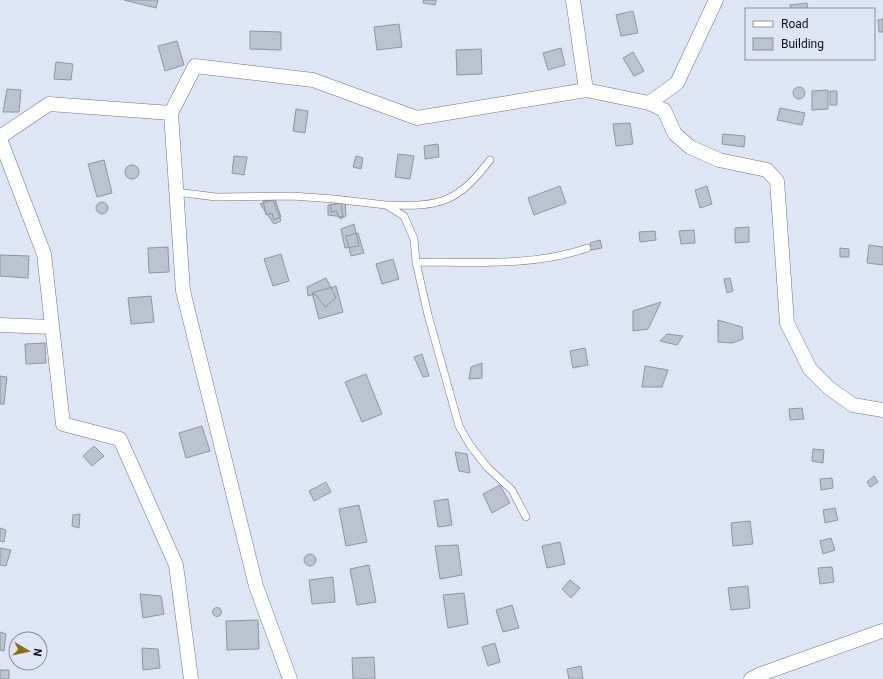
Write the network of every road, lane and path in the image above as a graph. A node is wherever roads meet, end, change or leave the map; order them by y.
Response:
1 (573, 0) edge
2 (716, 0) edge
3 (586, 90) junction
4 (649, 103) junction
5 (171, 112) junction
6 (0, 138) edge
7 (490, 160) dead end
8 (176, 192) junction
9 (386, 205) junction
10 (587, 248) dead end
11 (416, 262) junction
12 (0, 325) edge
13 (52, 327) junction
14 (883, 410) edge
15 (526, 517) dead end
16 (883, 631) edge
17 (191, 679) edge
18 (290, 679) edge
19 (751, 679) edge

1 - 3 street
2 - 4 street
3 - 4 street
3 - 5 street
4 - 14 street
5 - 6 street
5 - 8 street
6 - 13 street
7 - 9 lane
8 - 9 lane
8 - 18 street
9 - 11 lane
10 - 11 lane
11 - 15 lane
12 - 13 street
13 - 17 street
16 - 19 street

